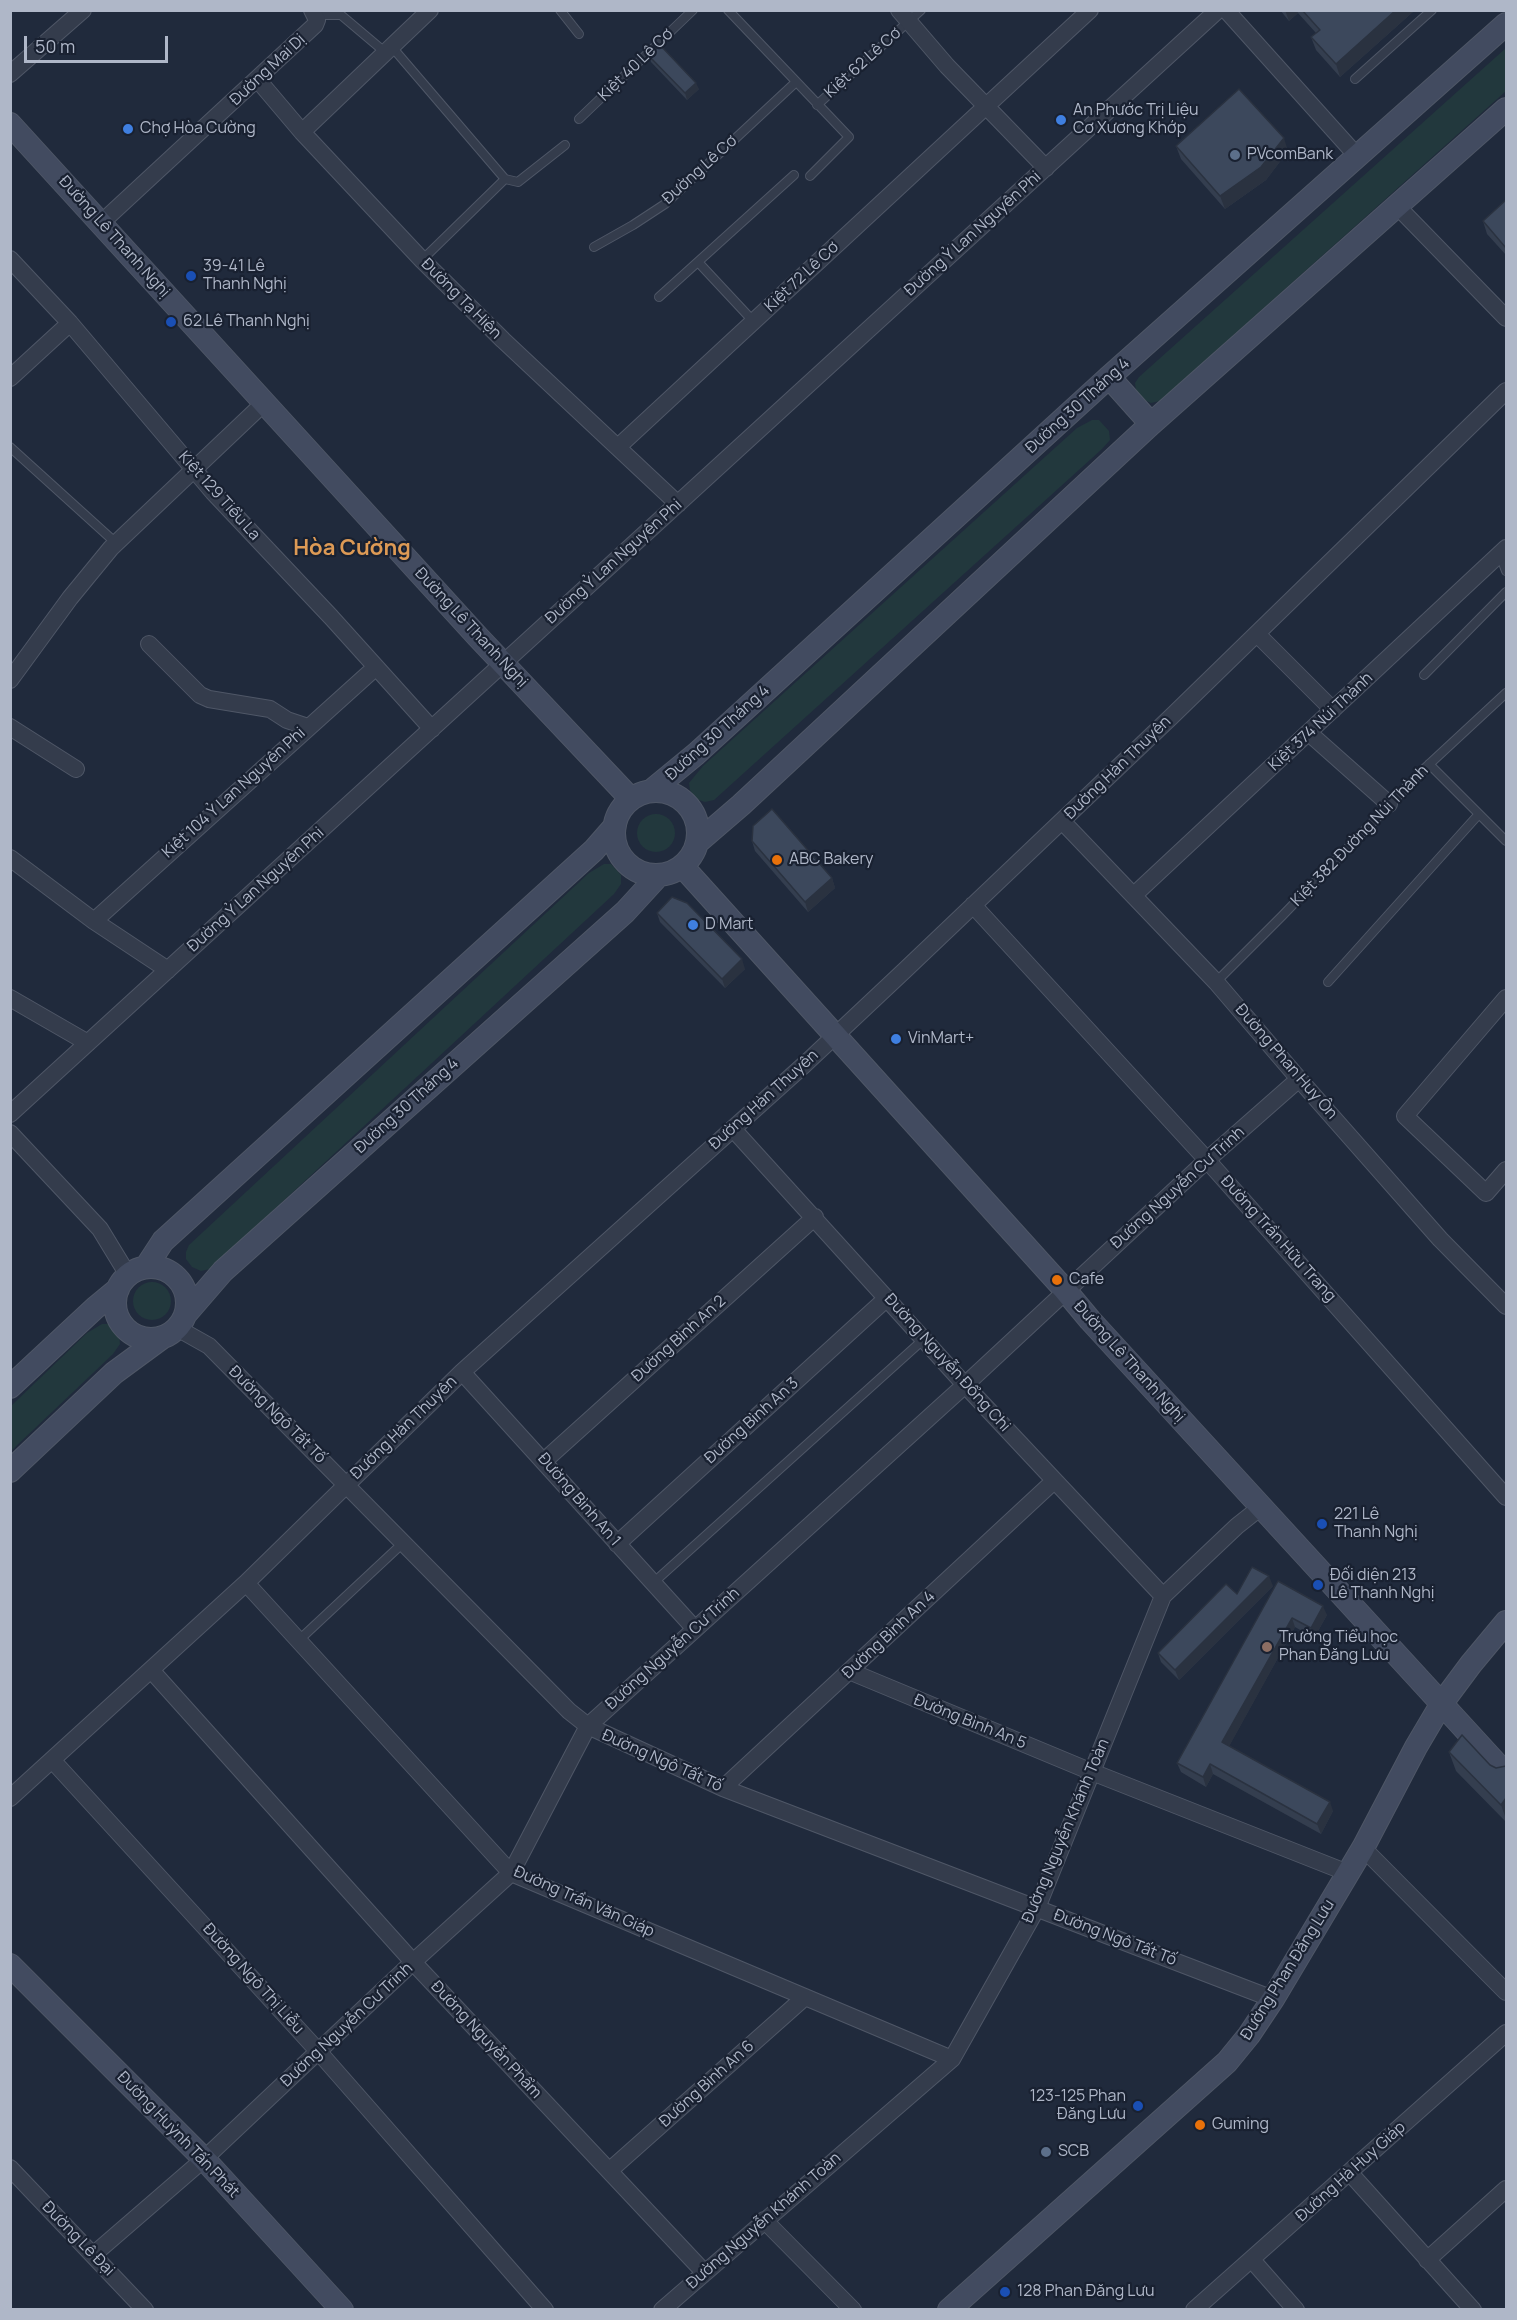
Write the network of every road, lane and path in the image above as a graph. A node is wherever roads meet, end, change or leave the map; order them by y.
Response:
1 (83, 10) edge
2 (430, 10) edge
3 (560, 10) edge
4 (693, 10) edge
5 (728, 10) edge
6 (1218, 10) edge
7 (1226, 10) edge
8 (1432, 10) edge
9 (1089, 11) edge
10 (314, 13) edge
11 (910, 14) edge
12 (1506, 24) edge
13 (579, 34) dead end
14 (389, 50) junction
15 (10, 74) edge
16 (1355, 79) dead end
17 (258, 80) junction
18 (796, 82) junction
19 (817, 105) junction
20 (986, 107) junction
21 (1506, 109) edge
22 (579, 119) dead end
23 (10, 124) edge
24 (303, 132) junction
25 (565, 145) dead end
26 (1357, 156) junction
27 (1046, 168) junction
28 (794, 175) dead end
29 (810, 176) dead end
30 (505, 179) junction
31 (1397, 206) junction
32 (101, 223) junction
33 (594, 247) dead end
34 (10, 260) edge
35 (422, 260) junction
36 (698, 262) junction
37 (659, 297) dead end
38 (1506, 318) edge
39 (754, 322) junction
40 (70, 323) junction
41 (1109, 377) junction
42 (10, 378) edge
43 (1506, 392) edge
44 (264, 403) junction
45 (1151, 423) junction
46 (619, 446) junction
47 (10, 447) edge
48 (194, 469) junction
49 (678, 504) junction
50 (116, 543) junction
51 (1503, 552) edge
52 (1506, 571) edge
53 (1506, 592) edge
54 (1257, 634) junction
55 (149, 644) dead end
56 (504, 663) junction
57 (376, 667) junction
58 (1424, 675) dead end
59 (10, 680) edge
60 (1506, 693) edge
61 (1333, 710) junction
62 (10, 726) edge
63 (308, 727) junction
64 (432, 729) junction
65 (1309, 733) junction
66 (1429, 764) junction
67 (76, 769) dead end
68 (641, 795) junction
69 (1389, 804) junction
70 (1479, 814) junction
71 (1062, 821) junction
72 (615, 826) junction
73 (1506, 841) edge
74 (698, 842) junction
75 (10, 858) edge
76 (683, 867) junction
77 (658, 876) junction
78 (1134, 895) junction
79 (974, 905) junction
80 (94, 921) junction
81 (168, 970) junction
82 (1216, 982) junction
83 (1328, 982) dead end
84 (10, 998) edge
85 (1506, 998) edge
86 (835, 1035) junction
87 (88, 1043) junction
88 (1299, 1079) junction
89 (10, 1114) edge
90 (733, 1129) junction
91 (10, 1133) edge
92 (1208, 1160) junction
93 (1506, 1170) edge
94 (814, 1217) junction
95 (131, 1277) junction
96 (1065, 1290) junction
97 (887, 1298) junction
98 (1506, 1306) edge
99 (175, 1327) junction
100 (924, 1339) junction
101 (462, 1372) junction
102 (965, 1385) junction
103 (10, 1387) edge
104 (544, 1461) junction
105 (10, 1471) edge
106 (1054, 1481) junction
107 (346, 1485) junction
108 (1506, 1497) edge
109 (1261, 1507) junction
110 (403, 1543) junction
111 (617, 1544) junction
112 (652, 1582) junction
113 (246, 1583) junction
114 (1164, 1596) junction
115 (1506, 1622) edge
116 (695, 1629) junction
117 (298, 1641) junction
118 (151, 1670) junction
119 (849, 1671) junction
120 (1442, 1703) junction
121 (588, 1726) junction
122 (53, 1761) junction
123 (1092, 1772) junction
124 (1506, 1774) edge
125 (723, 1788) junction
126 (10, 1798) edge
127 (1363, 1848) junction
128 (511, 1873) junction
129 (1348, 1873) junction
130 (1037, 1908) junction
131 (413, 1962) junction
132 (10, 1965) edge
133 (1506, 1992) edge
134 (805, 1997) junction
135 (1273, 1999) junction
136 (1506, 2033) edge
137 (318, 2051) junction
138 (952, 2059) junction
139 (204, 2160) junction
140 (11, 2168) edge
141 (609, 2171) junction
142 (1350, 2173) junction
143 (1506, 2189) edge
144 (764, 2220) junction
145 (93, 2255) junction
146 (1252, 2260) junction
147 (1427, 2260) junction
148 (704, 2272) junction
149 (145, 2310) edge
150 (342, 2310) edge
151 (545, 2310) edge
152 (662, 2310) edge
153 (853, 2310) edge
154 (949, 2310) edge
155 (1194, 2310) edge
156 (1296, 2310) edge
157 (1473, 2310) edge

1 - 15 street
2 - 14 street
3 - 13 lane
4 - 22 lane, Kiệt 40 Lê Cơ
5 - 18 lane
6 - 27 street, Đường Ỷ Lan Nguyên Phi
7 - 26 street
8 - 16 lane
9 - 20 street, Kiệt 72 Lê Cơ
10 - 14 lane
10 - 17 street, Đường Mai Dị
11 - 19 lane, Kiệt 62 Lê Cơ
11 - 20 street
12 - 26 street, Đường 30 Tháng 4
14 - 24 street
14 - 30 lane
17 - 24 street, Đường Tạ Hiện
17 - 32 street, Đường Mai Dị
18 - 19 lane
18 - 33 lane, Đường Lê Cơ
19 - 29 lane
20 - 27 street
20 - 39 street, Kiệt 72 Lê Cơ
21 - 31 street
23 - 32 street, Đường Lê Thanh Nghị
24 - 35 street, Đường Tạ Hiện
25 - 30 lane
26 - 41 street, Đường 30 Tháng 4
27 - 49 street, Đường Ỷ Lan Nguyên Phi
28 - 36 lane
30 - 35 lane
31 - 38 street
31 - 45 street
32 - 44 street, Đường Lê Thanh Nghị
34 - 40 street, Kiệt 129 Tiểu La
35 - 46 street, Đường Tạ Hiện
36 - 37 lane
36 - 39 lane
39 - 46 street, Kiệt 72 Lê Cơ
40 - 42 street
40 - 48 street, Kiệt 129 Tiểu La
41 - 45 street
41 - 68 street, Đường 30 Tháng 4
43 - 54 street, Đường Hàn Thuyên
44 - 48 street
44 - 56 street, Đường Lê Thanh Nghị
45 - 74 street
46 - 49 street, Đường Tạ Hiện
47 - 50 lane
48 - 50 street
48 - 57 street, Kiệt 129 Tiểu La
49 - 56 street, Đường Ỷ Lan Nguyên Phi
50 - 59 street
51 - 52 lane
51 - 61 street, Kiệt 374 Núi Thành
53 - 58 lane
54 - 61 street
54 - 71 street, Đường Hàn Thuyên
55 - 63 street
56 - 64 street, Đường Ỷ Lan Nguyên Phi
56 - 68 street, Đường Lê Thanh Nghị
57 - 63 street, Kiệt 104 Ỷ Lan Nguyên Phi
57 - 64 street, Kiệt 129 Tiểu La
60 - 66 lane, Kiệt 382 Đường Núi Thành
61 - 65 street, Kiệt 374 Núi Thành
62 - 67 street
63 - 80 street, Kiệt 104 Ỷ Lan Nguyên Phi
64 - 81 street, Đường Ỷ Lan Nguyên Phi
65 - 69 street
65 - 78 street, Kiệt 374 Núi Thành
66 - 69 lane, Kiệt 382 Đường Núi Thành
66 - 70 lane
68 - 72 street
68 - 74 street
69 - 82 lane, Kiệt 382 Đường Núi Thành
70 - 73 lane
70 - 83 lane
71 - 78 street, Đường Phan Huy Ôn
71 - 79 street, Đường Hàn Thuyên
72 - 77 street
72 - 95 street
74 - 76 street
75 - 80 street
76 - 77 street
76 - 86 street, Đường Lê Thanh Nghị
77 - 99 street, Đường 30 Tháng 4
78 - 82 street, Đường Phan Huy Ôn
79 - 86 street, Đường Hàn Thuyên
79 - 92 street, Đường Trần Hữu Trang
80 - 81 street
81 - 87 street, Đường Ỷ Lan Nguyên Phi
82 - 88 street, Đường Phan Huy Ôn
84 - 87 street
85 - 93 street
86 - 90 street, Đường Hàn Thuyên
86 - 96 street, Đường Lê Thanh Nghị
87 - 89 street, Đường Ỷ Lan Nguyên Phi
88 - 92 street, Đường Nguyễn Cư Trinh
88 - 98 street, Đường Phan Huy Ôn
90 - 94 street, Đường Nguyễn Đổng Chi
90 - 101 street, Đường Hàn Thuyên
91 - 95 street
92 - 96 street, Đường Nguyễn Cư Trinh
92 - 108 street, Đường Trần Hữu Trang
94 - 97 street, Đường Nguyễn Đổng Chi
94 - 104 street, Đường Bình An 2
95 - 99 street
95 - 99 street
95 - 103 street
96 - 102 street, Đường Nguyễn Cư Trinh
96 - 109 street, Đường Lê Thanh Nghị
97 - 100 street, Đường Nguyễn Đổng Chi
97 - 111 street, Đường Bình An 3
99 - 105 street, Đường 30 Tháng 4
99 - 107 street, Đường Ngô Tất Tố
100 - 102 street, Đường Nguyễn Đổng Chi
100 - 112 lane
101 - 104 street, Đường Bình An 1
101 - 107 street, Đường Hàn Thuyên
102 - 106 street, Đường Nguyễn Đổng Chi
102 - 116 street, Đường Nguyễn Cư Trinh
104 - 111 street, Đường Bình An 1
106 - 114 street, Đường Nguyễn Đổng Chi
106 - 119 street, Đường Bình An 4
107 - 110 street, Đường Ngô Tất Tố
107 - 113 street, Đường Hàn Thuyên
109 - 114 street, Đường Nguyễn Khánh Toàn
109 - 120 street, Đường Lê Thanh Nghị
110 - 117 lane
110 - 121 street, Đường Ngô Tất Tố
111 - 112 street, Đường Bình An 1
112 - 116 street, Đường Bình An 1
113 - 117 street, Đường Trần Văn Giáp
113 - 118 street, Đường Hàn Thuyên
114 - 123 street, Đường Nguyễn Khánh Toàn
115 - 120 street, Đường Phan Đăng Lưu
116 - 121 street, Đường Nguyễn Cư Trinh
117 - 128 street, Đường Trần Văn Giáp
118 - 122 street, Đường Hàn Thuyên
118 - 131 street, Đường Nguyễn Phẩm
119 - 123 street, Đường Bình An 5
119 - 125 street, Đường Bình An 4
120 - 124 street, Đường Lê Thanh Nghị
120 - 127 street, Đường Phan Đăng Lưu
121 - 125 street, Đường Ngô Tất Tố
121 - 128 street, Đường Nguyễn Cư Trinh
122 - 126 street, Đường Hàn Thuyên
122 - 137 street, Đường Ngô Thị Liễu
123 - 129 street, Đường Bình An 5
123 - 130 street, Đường Nguyễn Khánh Toàn
125 - 130 street, Đường Ngô Tất Tố
127 - 129 street, Đường Phan Đăng Lưu
127 - 133 street
128 - 131 street, Đường Nguyễn Cư Trinh
128 - 134 street, Đường Trần Văn Giáp
129 - 135 street, Đường Phan Đăng Lưu
130 - 135 street, Đường Ngô Tất Tố
130 - 138 street, Đường Nguyễn Khánh Toàn
131 - 137 street, Đường Nguyễn Cư Trinh
131 - 141 street, Đường Nguyễn Phẩm
132 - 139 street, Đường Huỳnh Tấn Phát
134 - 138 street, Đường Trần Văn Giáp
134 - 141 street, Đường Bình An 6
135 - 154 street, Đường Phan Đăng Lưu
136 - 142 street, Đường Hà Huy Giáp
137 - 139 street, Đường Nguyễn Cư Trinh
137 - 151 street, Đường Ngô Thị Liễu
138 - 144 street, Đường Nguyễn Khánh Toàn
139 - 145 street, Đường Nguyễn Cư Trinh
139 - 150 street, Đường Huỳnh Tấn Phát
140 - 145 street, Đường Lê Đại
141 - 148 street, Đường Nguyễn Phẩm
142 - 146 street, Đường Hà Huy Giáp
142 - 147 street
143 - 147 street
144 - 148 street, Đường Nguyễn Khánh Toàn
144 - 153 street
145 - 149 street, Đường Lê Đại
146 - 155 street, Đường Hà Huy Giáp
146 - 156 street
147 - 157 street
148 - 152 street, Đường Nguyễn Khánh Toàn

